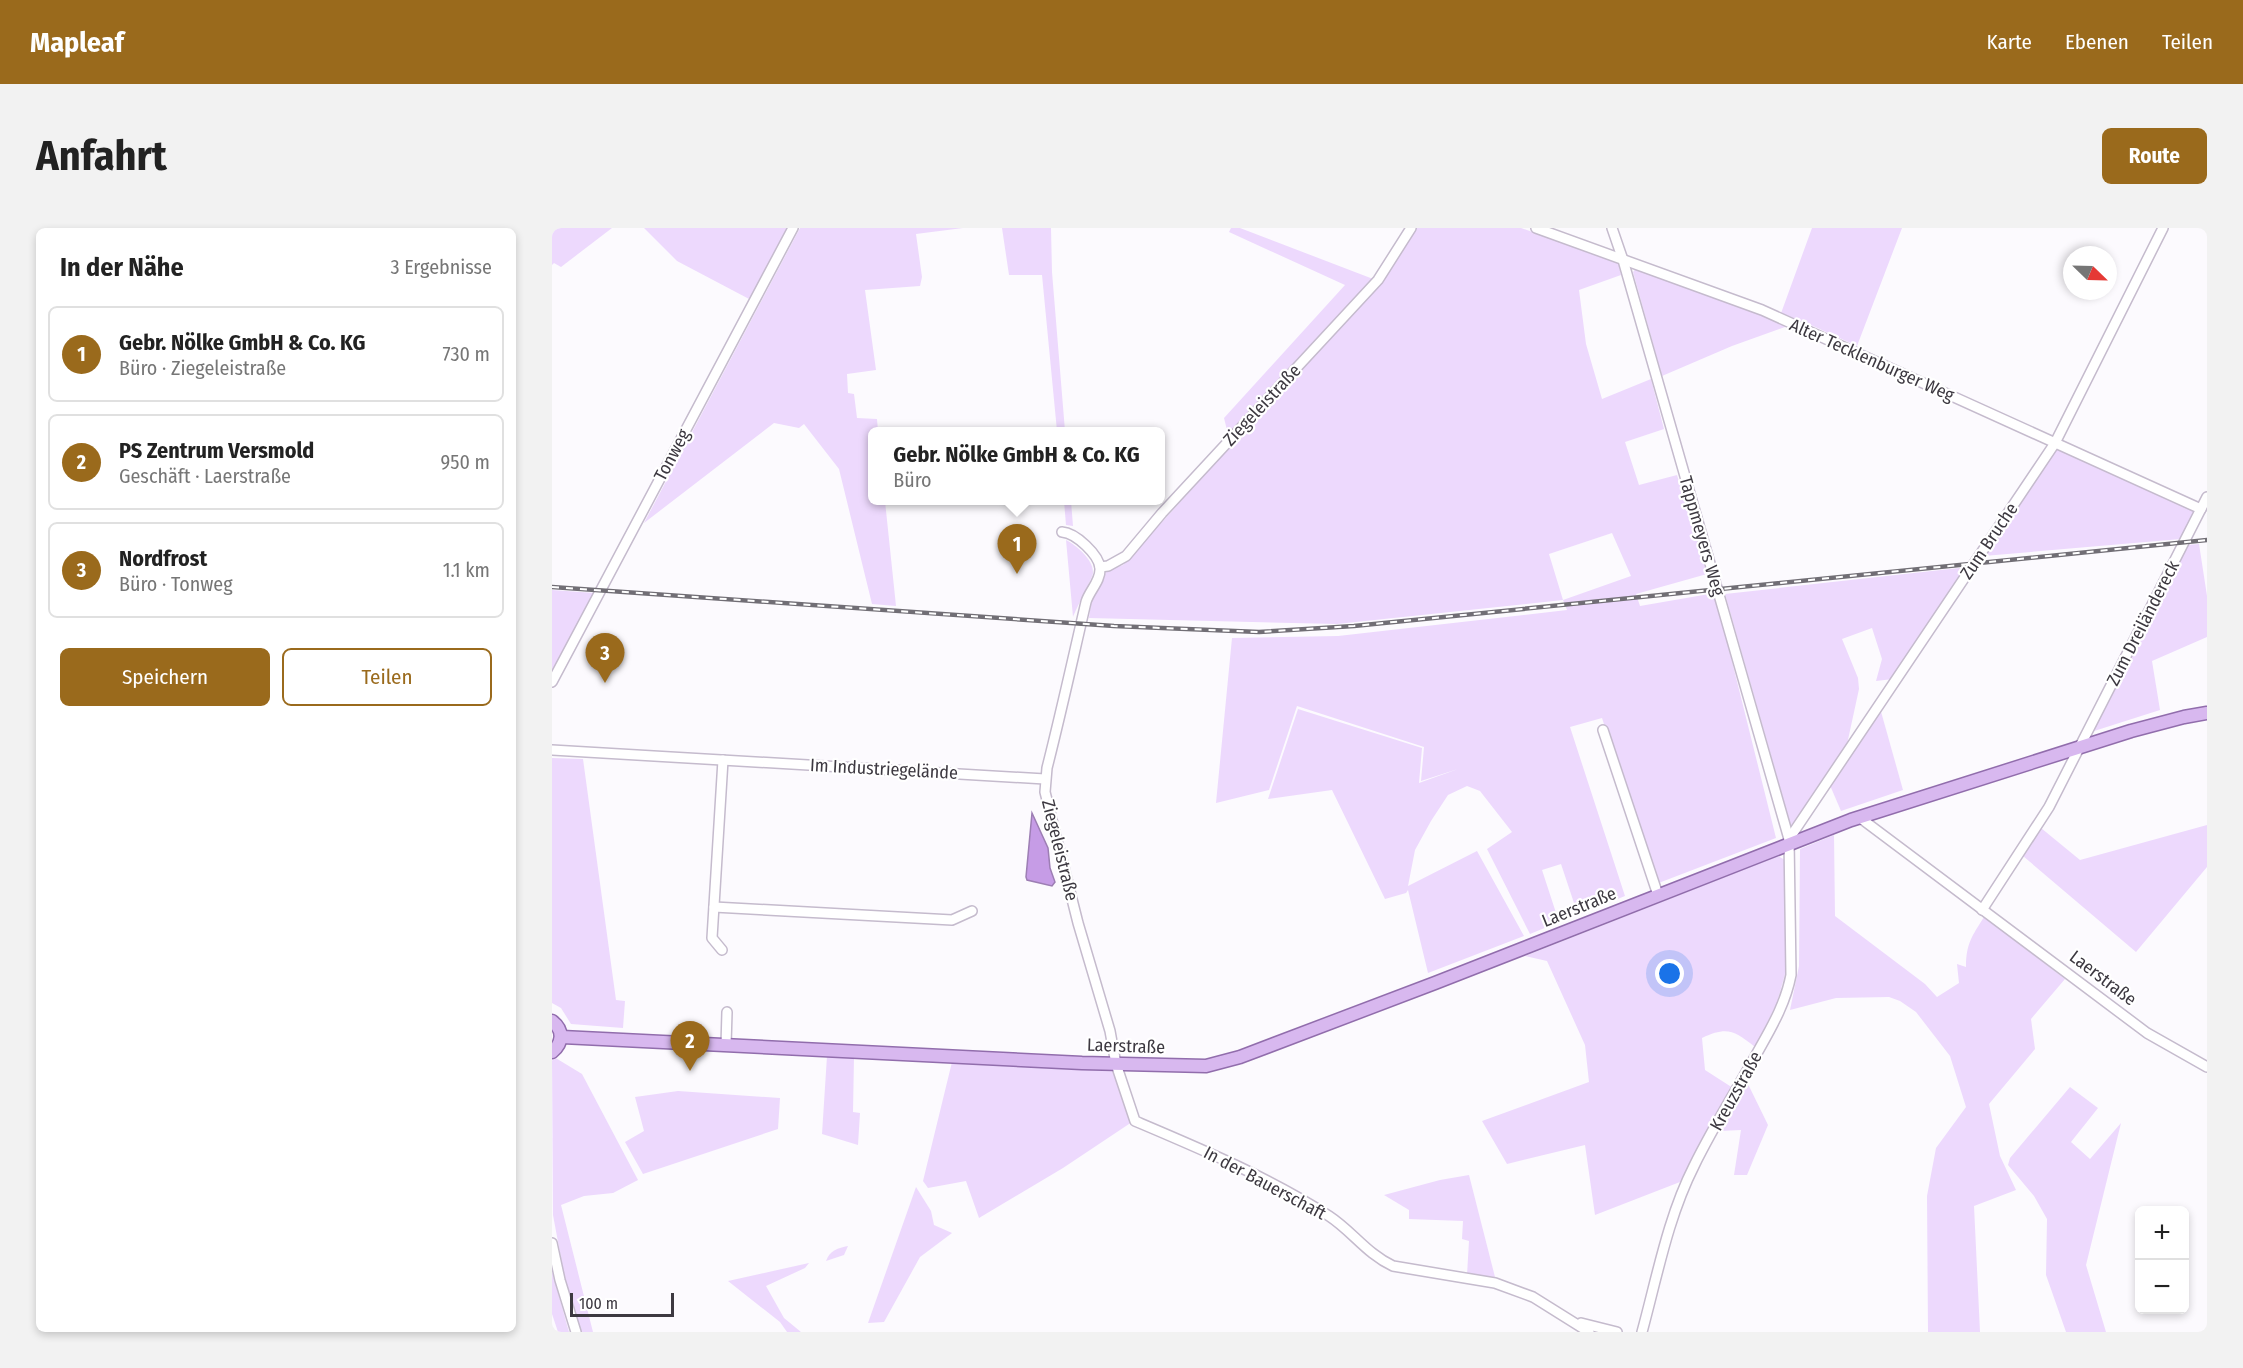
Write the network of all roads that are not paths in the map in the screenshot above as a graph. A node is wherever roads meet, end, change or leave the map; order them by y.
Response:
1 (793, 228) edge
2 (1411, 228) edge
3 (1536, 228) edge
4 (1612, 228) edge
5 (2163, 228) edge
6 (1623, 260) junction
7 (2055, 442) junction
8 (2207, 497) edge
9 (2201, 509) junction
10 (1062, 532) dead end
11 (1101, 567) junction
12 (552, 682) edge
13 (2207, 713) edge
14 (1603, 730) dead end
15 (2080, 749) junction
16 (552, 750) edge
17 (723, 760) junction
18 (1044, 779) junction
19 (1859, 817) junction
20 (1789, 841) junction
21 (1658, 895) junction
22 (714, 908) junction
23 (1982, 910) junction
24 (972, 911) dead end
25 (722, 950) dead end
26 (727, 1012) dead end
27 (552, 1021) edge
28 (562, 1037) junction
29 (726, 1045) junction
30 (552, 1052) edge
31 (1116, 1064) junction
32 (2207, 1067) edge
33 (552, 1243) edge
34 (1575, 1322) junction
35 (576, 1332) edge
36 (1589, 1332) edge
37 (1617, 1332) edge
38 (1642, 1332) edge

1 - 12 street, Tonweg
2 - 11 street, Ziegeleistraße
3 - 6 street, Alter Tecklenburger Weg
4 - 6 street, Tappmeyers Weg
5 - 7 street, Zum Bruche
6 - 7 street, Alter Tecklenburger Weg
6 - 20 street, Tappmeyers Weg
7 - 9 street, Alter Tecklenburger Weg
7 - 20 street, Zum Bruche
8 - 9 street, Zum Dreiländereck
9 - 15 street, Zum Dreiländereck
10 - 11 street
11 - 18 street, Ziegeleistraße
13 - 15 main road, Laerstraße
14 - 21 street
15 - 19 main road, Laerstraße
15 - 23 street
16 - 17 street, Im Industriegelände
17 - 18 street, Im Industriegelände
17 - 22 street
18 - 31 street, Ziegeleistraße
19 - 20 main road, Laerstraße
19 - 23 street, Laerstraße
20 - 21 main road, Laerstraße
20 - 38 street, Kreuzstraße
21 - 31 main road, Laerstraße
22 - 24 street
22 - 25 street
23 - 32 street, Laerstraße
26 - 29 street
27 - 28 main road
28 - 29 main road, Laerstraße
28 - 30 main road
29 - 31 main road, Laerstraße
31 - 34 street, In der Bauerschaft
33 - 35 street
34 - 36 street, In der Bauerschaft
34 - 37 street, In der Bauerschaft

